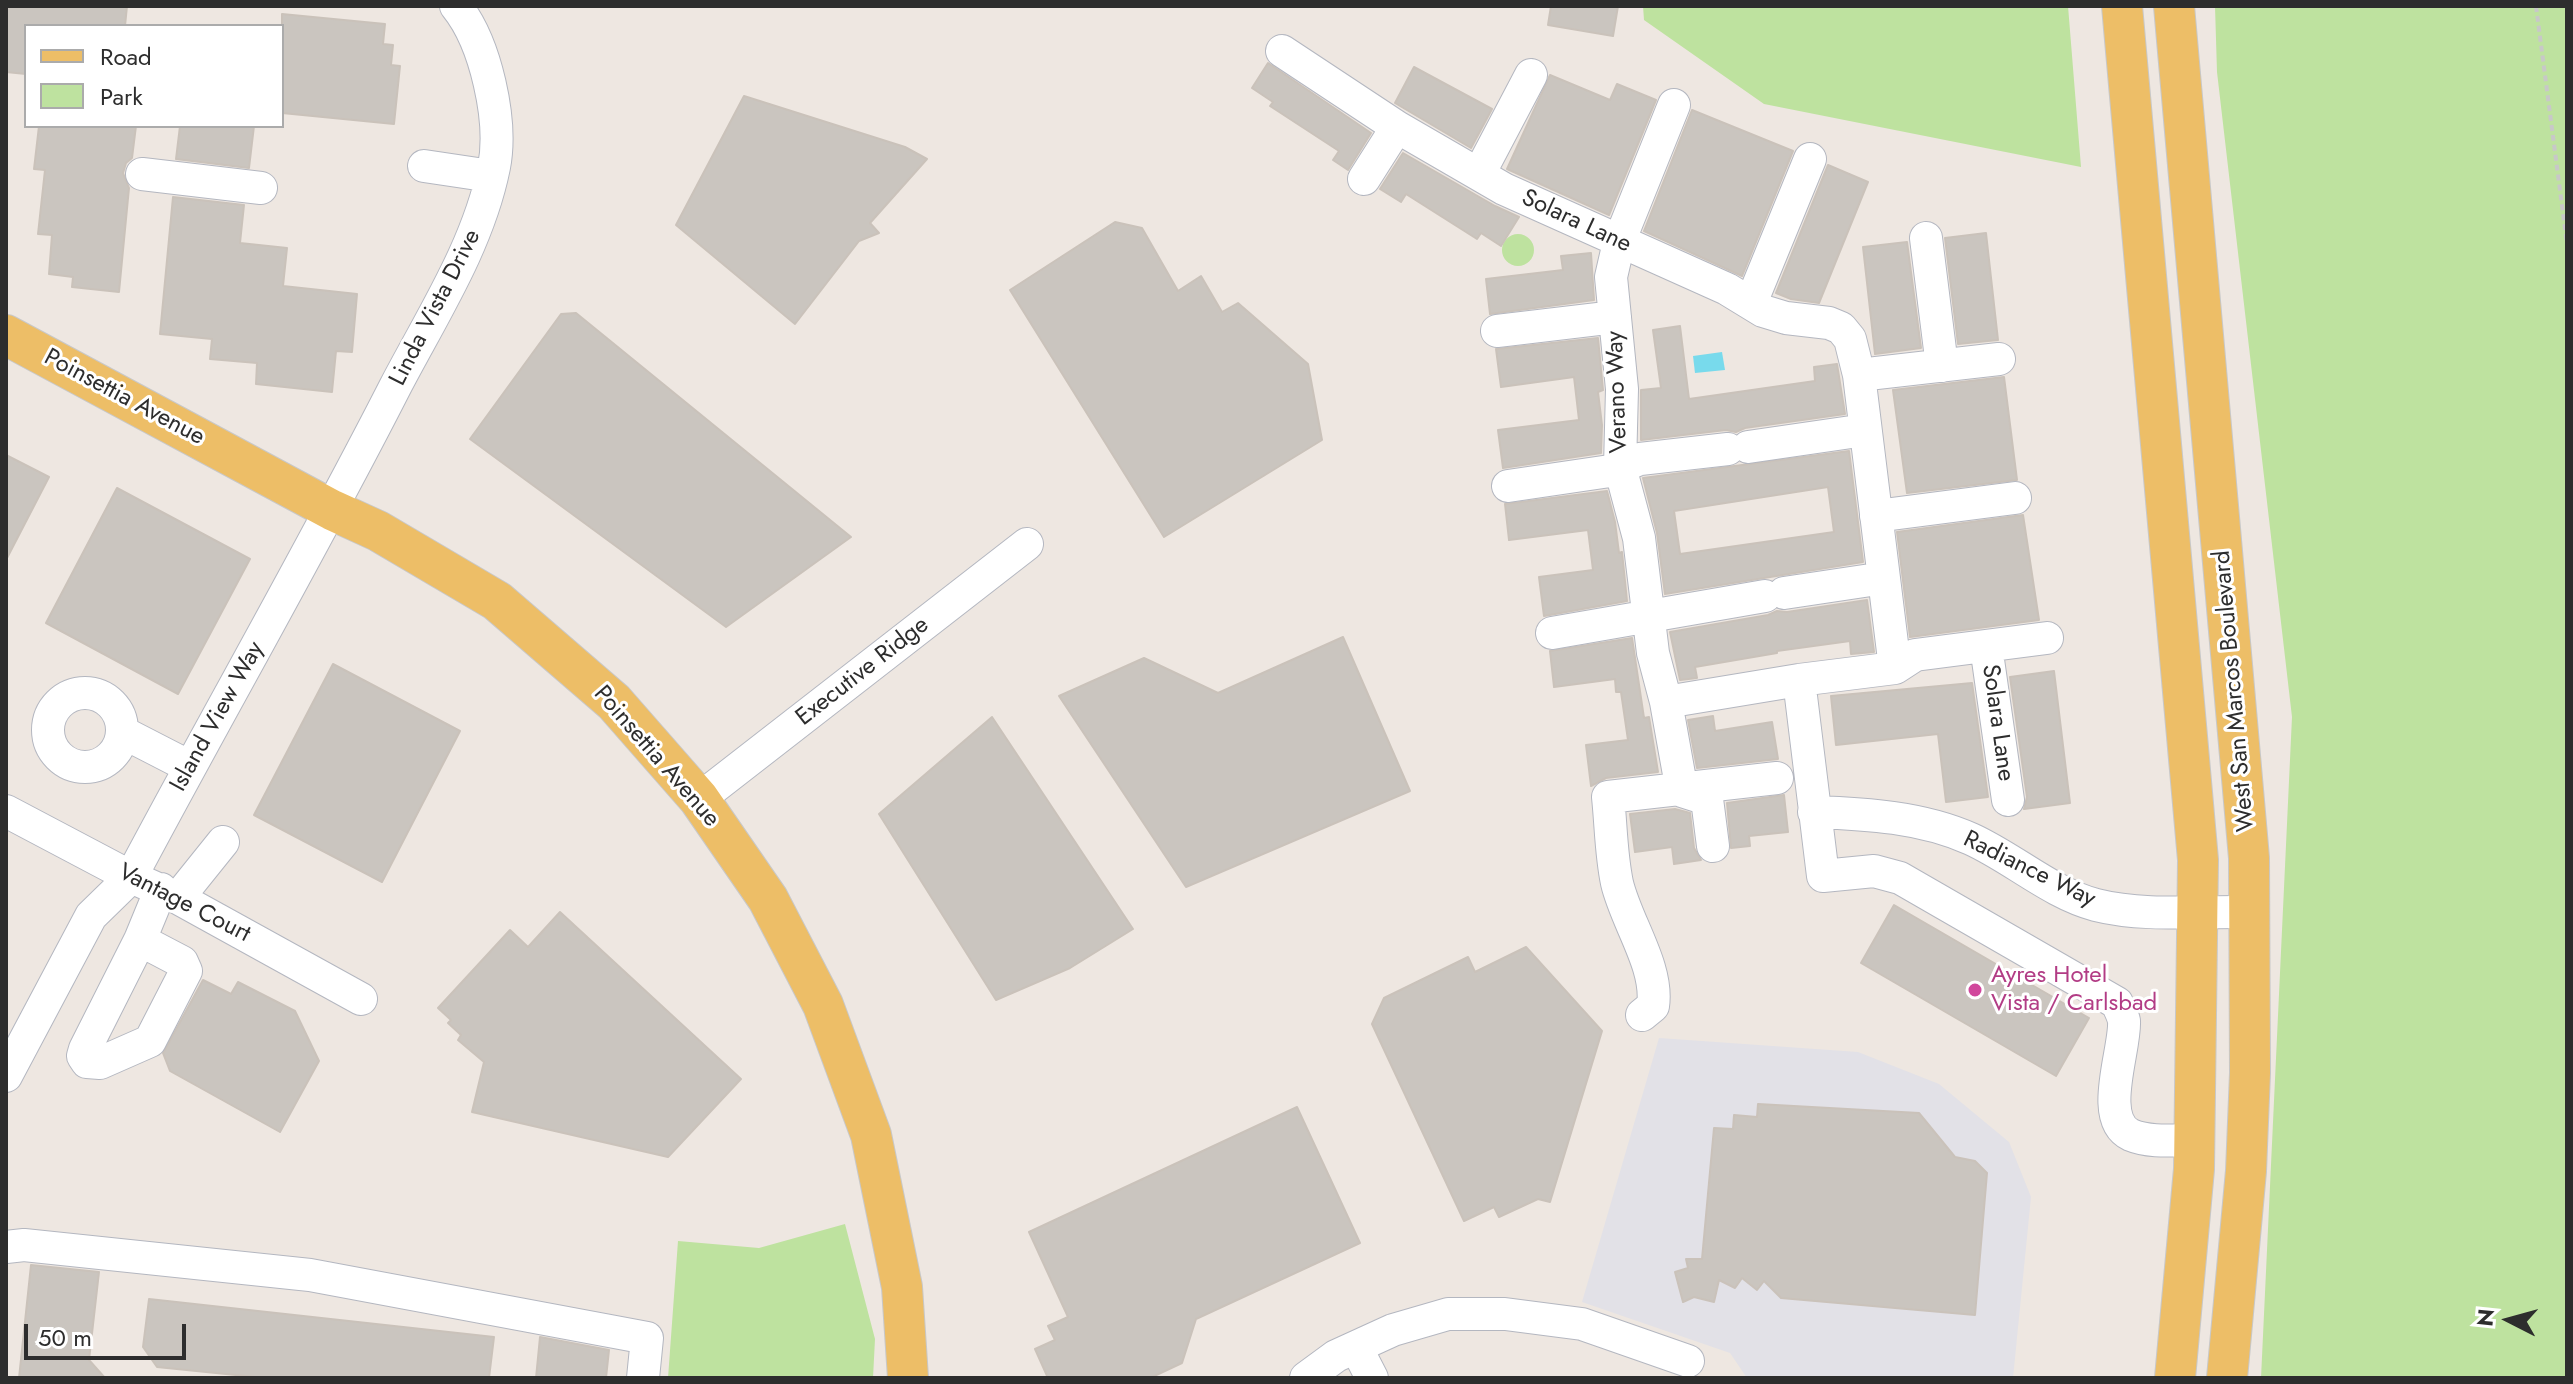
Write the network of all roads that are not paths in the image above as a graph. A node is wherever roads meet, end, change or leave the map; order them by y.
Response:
1 (456, 6) edge
2 (2122, 6) edge
3 (2174, 6) edge
4 (1282, 51) dead end
5 (1531, 75) dead end
6 (1674, 105) dead end
7 (1397, 127) junction
8 (1810, 159) dead end
9 (424, 166) dead end
10 (142, 174) dead end
11 (1479, 174) junction
12 (491, 176) junction
13 (1364, 179) dead end
14 (261, 188) dead end
15 (1926, 238) dead end
16 (1619, 242) junction
17 (1751, 303) junction
18 (1615, 317) junction
19 (1497, 331) dead end
20 (6, 335) edge
21 (1999, 359) dead end
22 (1942, 366) junction
23 (1859, 375) junction
24 (1865, 430) junction
25 (1620, 467) junction
26 (1508, 486) dead end
27 (2015, 498) dead end
28 (332, 510) junction
29 (1876, 516) junction
30 (1027, 544) dead end
31 (1884, 578) junction
32 (1647, 615) junction
33 (1552, 633) dead end
34 (2047, 638) dead end
35 (1986, 646) junction
36 (1895, 668) junction
37 (1799, 680) junction
38 (1666, 702) junction
39 (122, 732) dead end
40 (190, 767) junction
41 (1777, 778) dead end
42 (1682, 791) junction
43 (699, 799) junction
44 (2008, 800) dead end
45 (6, 811) edge
46 (1814, 812) junction
47 (223, 842) dead end
48 (1713, 846) dead end
49 (131, 877) junction
50 (169, 894) junction
51 (2197, 911) junction
52 (2250, 912) junction
53 (140, 940) dead end
54 (361, 999) dead end
55 (1642, 1015) dead end
56 (6, 1076) edge
57 (2195, 1140) junction
58 (6, 1247) edge
59 (1356, 1347) junction
60 (1688, 1361) dead end
61 (643, 1378) edge
62 (908, 1378) edge
63 (1306, 1378) edge
64 (1372, 1378) edge
65 (2175, 1378) edge
66 (2227, 1378) edge

1 - 12 street, Linda Vista Drive
2 - 51 main road
3 - 52 main road, West San Marcos Boulevard
4 - 7 street, Solara Lane
5 - 11 street
6 - 16 street, Verano Way
7 - 11 street, Solara Lane
7 - 13 street
8 - 17 street
9 - 12 street
10 - 14 street
11 - 16 street, Solara Lane
12 - 28 street, Linda Vista Drive
15 - 22 street
16 - 17 street, Solara Lane
16 - 18 street, Verano Way
17 - 23 street, Solara Lane
18 - 19 street, Verano Way
18 - 25 street, Verano Way
20 - 28 main road, Poinsettia Avenue
21 - 22 street
22 - 23 street
23 - 24 street, Solara Lane
24 - 25 street, Verano Way
24 - 29 street, Solara Lane
25 - 26 street, Verano Way
25 - 32 street, Verano Way
27 - 29 street
28 - 40 street, Island View Way
28 - 43 main road, Poinsettia Avenue
29 - 31 street, Solara Lane
30 - 43 street, Executive Ridge
31 - 32 street
31 - 36 street, Solara Lane
32 - 33 street
32 - 38 street, Verano Way
34 - 35 street, Solara Lane
35 - 36 street, Solara Lane
35 - 44 street, Solara Lane
36 - 37 street, Solara Lane
37 - 38 street
37 - 46 street
38 - 42 street, Verano Way
39 - 40 street
40 - 49 street, Island View Way
41 - 42 street
42 - 48 street
42 - 55 street
43 - 62 main road, Poinsettia Avenue
45 - 49 street, Vantage Court
46 - 51 street, Radiance Way
46 - 57 street
47 - 50 street
49 - 50 street, Vantage Court
49 - 56 street, Island View Way
50 - 53 street
50 - 54 street, Vantage Court
51 - 52 street, Radiance Way
51 - 57 main road
52 - 66 main road, West San Marcos Boulevard
57 - 65 main road
58 - 61 street
59 - 60 street
59 - 63 street
59 - 64 street

